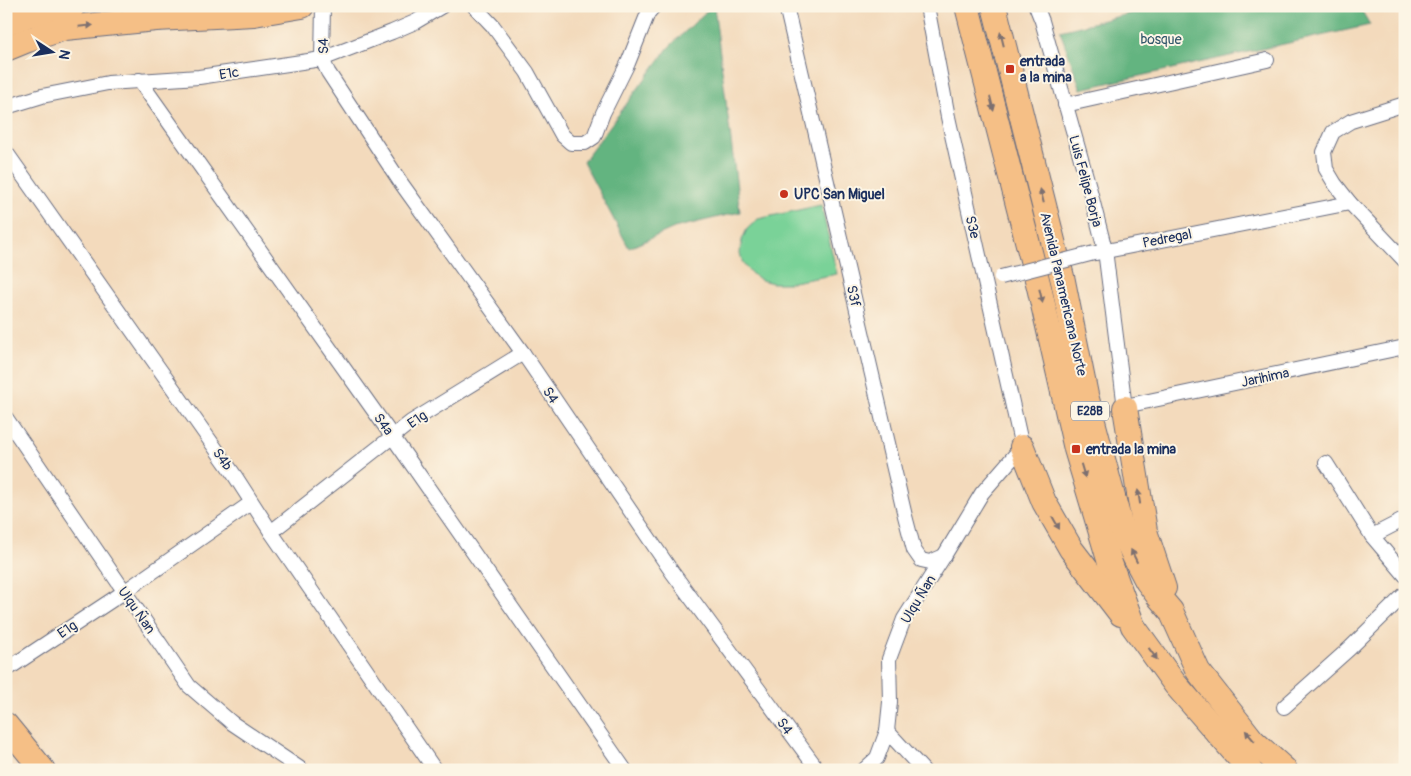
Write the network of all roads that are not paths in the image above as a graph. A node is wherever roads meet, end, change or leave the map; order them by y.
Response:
1 (73, 6) edge
2 (302, 6) edge
3 (323, 6) edge
4 (442, 6) edge
5 (474, 6) edge
6 (654, 6) edge
7 (786, 6) edge
8 (927, 6) edge
9 (967, 6) edge
10 (994, 6) edge
11 (1036, 6) edge
12 (6, 24) edge
13 (6, 49) edge
14 (322, 59) junction
15 (1267, 60) dead end
16 (139, 80) junction
17 (1405, 104) edge
18 (1065, 106) junction
19 (6, 107) edge
20 (6, 152) edge
21 (1350, 203) junction
22 (1099, 252) junction
23 (1405, 261) edge
24 (985, 281) junction
25 (1405, 347) edge
26 (523, 353) junction
27 (1125, 407) junction
28 (6, 418) edge
29 (392, 436) junction
30 (1022, 447) junction
31 (1326, 463) dead end
32 (251, 503) junction
33 (1405, 519) edge
34 (271, 532) junction
35 (1372, 536) junction
36 (944, 556) junction
37 (1405, 575) edge
38 (124, 592) junction
39 (1405, 594) edge
40 (1171, 611) junction
41 (1133, 626) junction
42 (6, 670) edge
43 (1284, 707) dead end
44 (6, 725) edge
45 (887, 731) junction
46 (43, 770) edge
47 (302, 770) edge
48 (435, 770) edge
49 (625, 770) edge
50 (818, 770) edge
51 (864, 770) edge
52 (923, 770) edge
53 (1250, 770) edge
54 (1285, 770) edge

1 - 12 highway
13 -> 2 highway
3 - 14 street, S4
4 - 14 street, E1c
5 - 6 street
7 - 36 street, S3f
8 - 24 street, S3e
9 -> 41 highway, Avenida Panamericana Norte / E28B
40 -> 10 highway, Avenida Panamericana Norte / E28B
11 - 18 street, Luis Felipe Borja
14 - 16 street, E1c
14 - 26 street, S4
15 - 18 street
16 - 19 street, E1c
16 - 29 street, S4a
17 - 21 street
18 - 22 street, Luis Felipe Borja
20 - 32 street, S4b
21 - 22 street, Pedregal
21 - 23 street
22 - 24 street, Pedregal, bridge
22 - 27 street, Luis Felipe Borja
24 - 30 street, S3e
25 - 27 street, Jarihima
26 - 29 street, E1g
26 - 50 street, S4
40 -> 27 highway
28 - 38 street, Ulqu Ñan
29 - 34 street, E1g
29 - 49 street, S4a
30 - 36 street, Ulqu Ñan
30 -> 41 highway
31 - 35 street
32 - 34 street, S4b
32 - 38 street, E1g
33 - 35 street
34 - 48 street, S4b
35 - 37 street
36 - 45 street, Ulqu Ñan
38 - 42 street, E1g
38 - 47 street, Ulqu Ñan
39 - 43 street
54 -> 40 highway, Avenida Panamericana Norte / E28B
41 -> 53 highway, Avenida Panamericana Norte / E28B
44 - 46 highway
45 - 51 street, Ulqu Ñan
45 - 52 street

